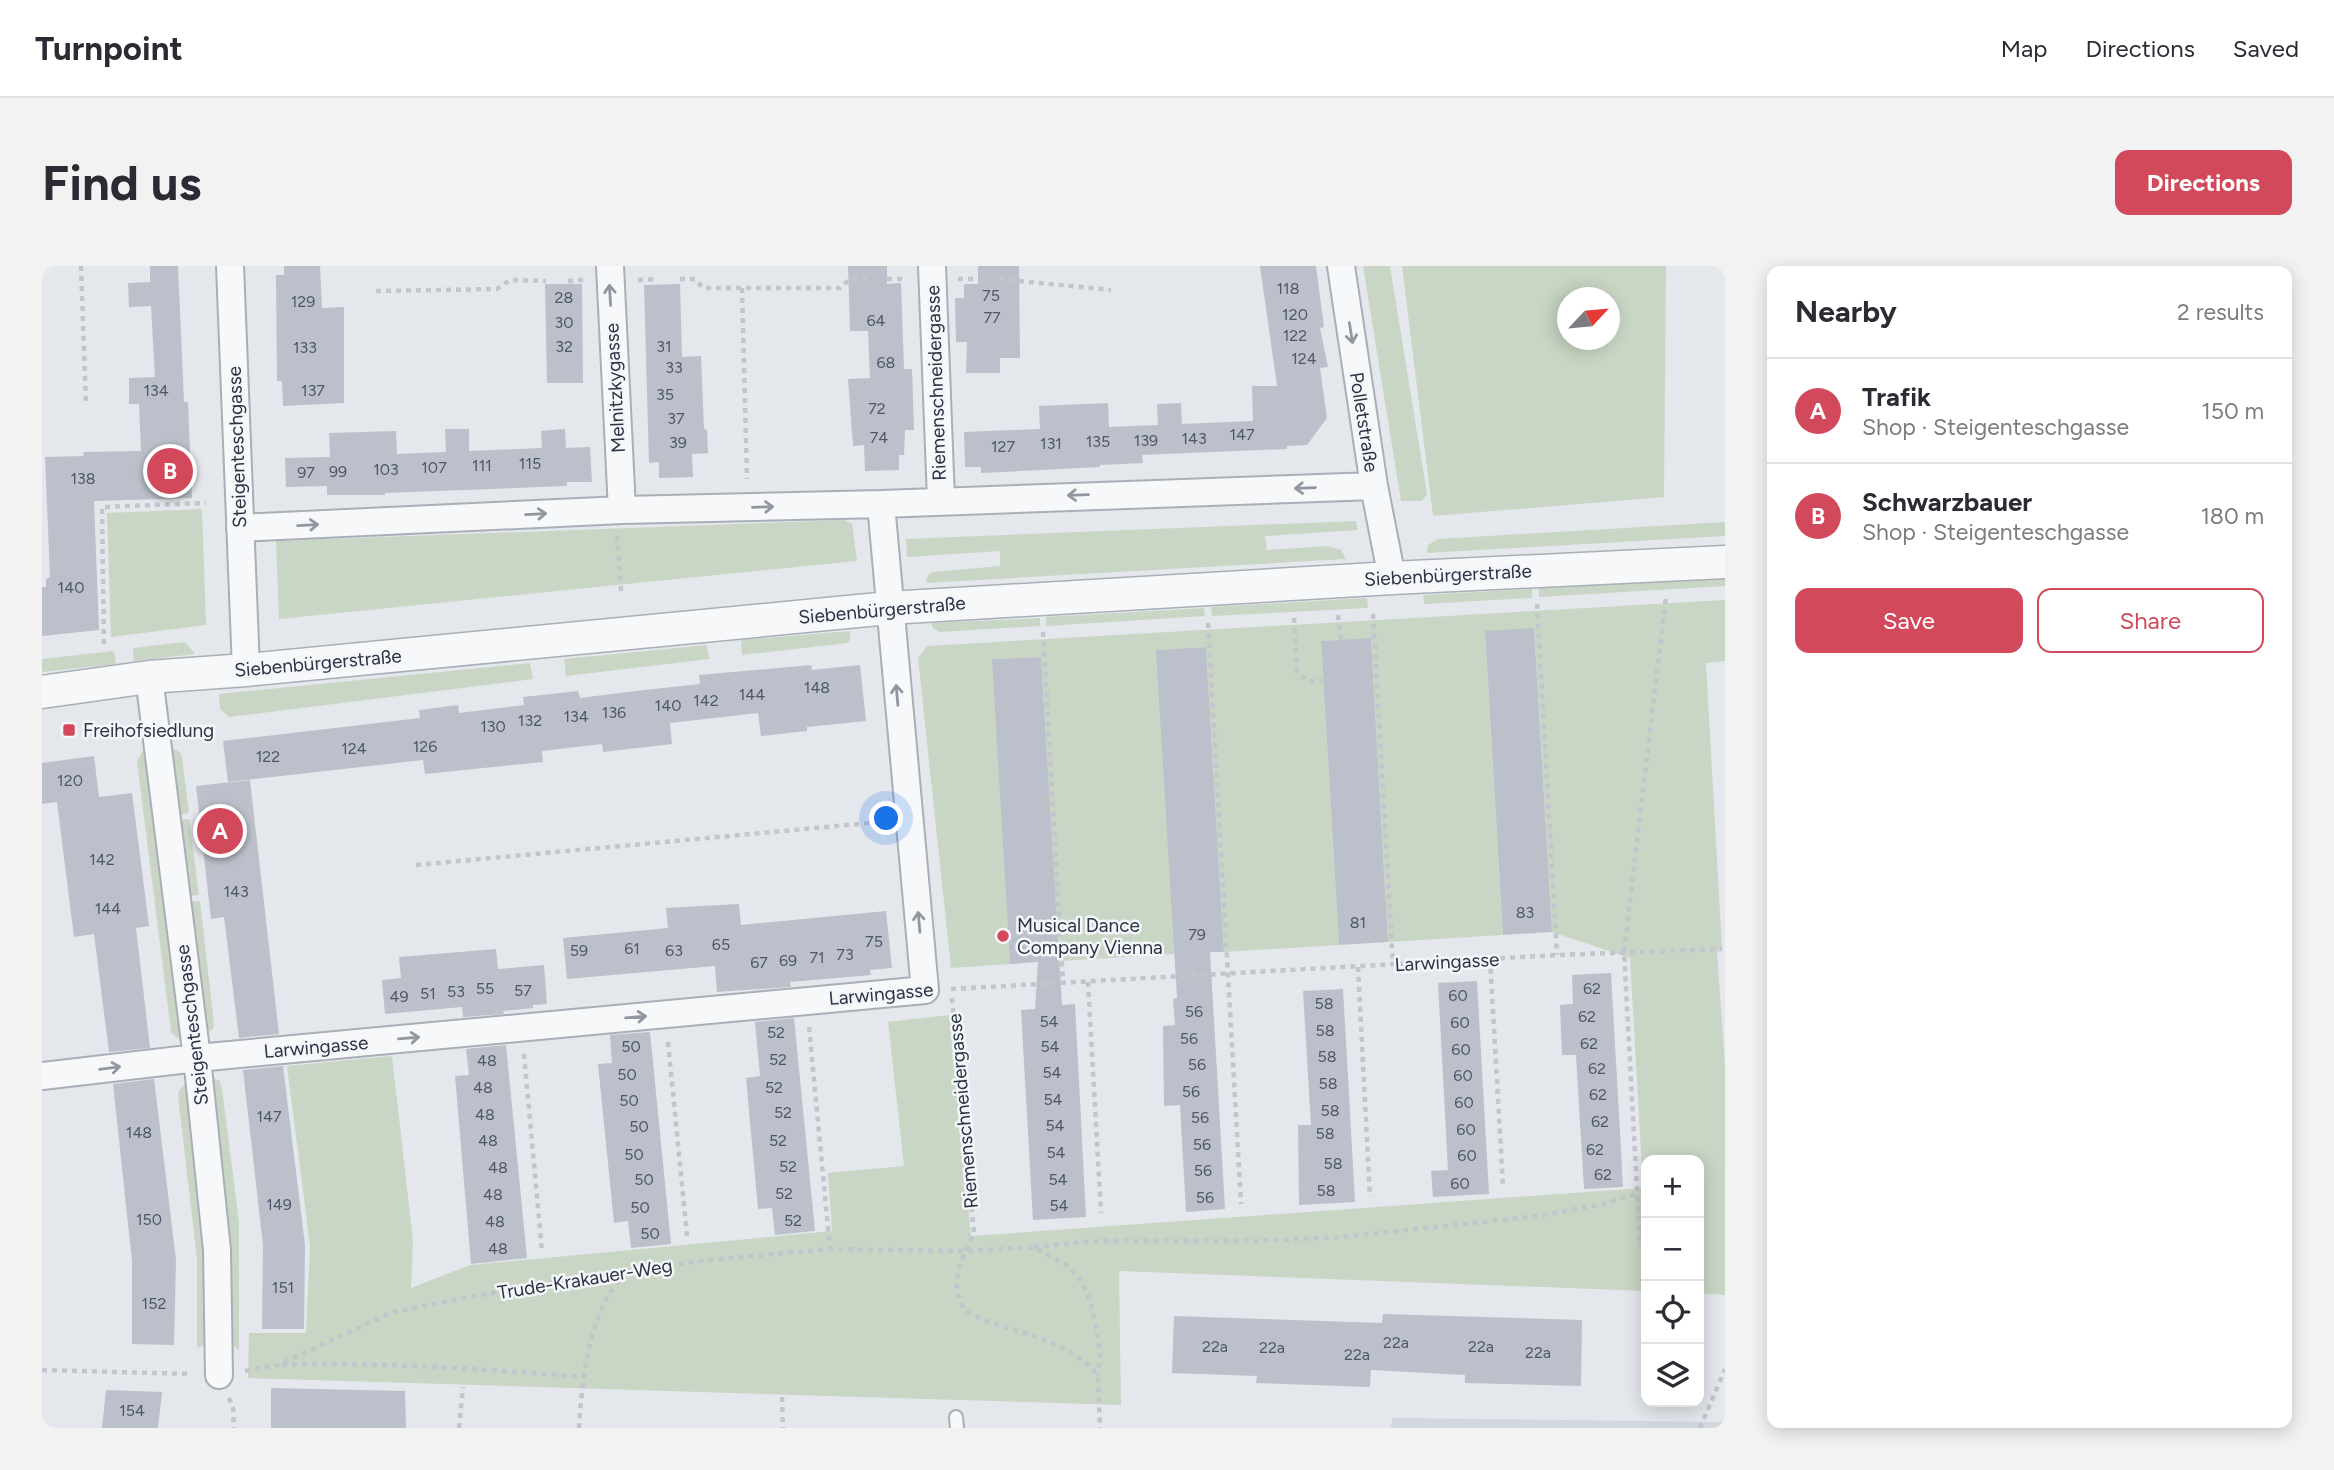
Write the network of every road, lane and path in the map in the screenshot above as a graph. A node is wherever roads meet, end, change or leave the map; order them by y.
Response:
1 (82, 266) edge
2 (230, 266) edge
3 (610, 266) edge
4 (932, 266) edge
5 (1341, 266) edge
6 (680, 279) dead end
7 (867, 279) dead end
8 (999, 279) dead end
9 (546, 281) dead end
10 (742, 288) junction
11 (1111, 290) dead end
12 (376, 291) dead end
13 (86, 405) dead end
14 (1374, 486) junction
15 (747, 489) dead end
16 (941, 500) junction
17 (206, 503) dead end
18 (881, 504) junction
19 (615, 510) junction
20 (240, 528) junction
21 (1725, 562) edge
22 (1392, 578) junction
23 (621, 591) dead end
24 (1666, 596) dead end
25 (1537, 604) dead end
26 (889, 608) junction
27 (1373, 614) dead end
28 (1338, 615) dead end
29 (1294, 618) dead end
30 (1208, 622) dead end
31 (1043, 632) dead end
32 (1341, 640) dead end
33 (104, 644) dead end
34 (246, 670) junction
35 (149, 677) junction
36 (1323, 681) dead end
37 (42, 692) edge
38 (880, 822) dead end
39 (416, 865) dead end
40 (1722, 949) dead end
41 (1624, 953) junction
42 (1557, 955) junction
43 (1490, 959) junction
44 (1393, 965) junction
45 (1358, 967) junction
46 (1229, 975) junction
47 (1088, 982) junction
48 (1063, 984) junction
49 (938, 989) junction
50 (808, 1026) dead end
51 (668, 1039) dead end
52 (523, 1052) dead end
53 (197, 1058) junction
54 (42, 1076) edge
55 (1503, 1186) dead end
56 (1636, 1194) junction
57 (1370, 1197) dead end
58 (1241, 1204) dead end
59 (1637, 1212) junction
60 (1641, 1212) edge
61 (1101, 1213) dead end
62 (687, 1236) dead end
63 (1641, 1245) edge
64 (1033, 1247) junction
65 (830, 1249) junction
66 (965, 1251) junction
67 (542, 1252) dead end
68 (630, 1270) junction
69 (278, 1366) junction
70 (1725, 1368) edge
71 (42, 1370) edge
72 (219, 1375) junction
73 (1098, 1375) junction
74 (583, 1377) junction
75 (463, 1387) dead end
76 (782, 1397) dead end
77 (459, 1428) edge
78 (579, 1428) edge
79 (783, 1428) edge
80 (1100, 1428) edge
81 (1700, 1428) edge

1 - 13 path
2 - 20 street, Steigenteschgasse
19 -> 3 street, Melnitzkygasse
4 - 16 street, Riemenschneidergasse
5 -> 14 street, Polletstraße
6 - 10 path
7 - 10 path
8 - 11 path
9 - 12 path
10 - 15 path
14 -> 16 street
14 - 22 street, Polletstraße
16 - 18 street
17 - 33 path
19 -> 18 street
18 - 26 street
20 -> 19 street
19 - 23 path
20 - 34 street, Steigenteschgasse
21 - 22 street, Siebenbürgerstraße
22 - 26 street, Siebenbürgerstraße
24 - 41 path
25 - 42 path
26 - 34 street, Siebenbürgerstraße
49 -> 26 street
27 - 44 path
28 - 32 path
29 - 36 path
30 - 46 path
31 - 48 path
34 - 35 street, Siebenbürgerstraße
35 - 37 street, Siebenbürgerstraße
35 - 53 street, Steigenteschgasse
38 - 39 path
40 - 41 path, Larwingasse
41 - 42 path, Larwingasse
41 - 56 path
42 - 43 path, Larwingasse
43 - 44 path, Larwingasse
43 - 55 path
44 - 45 path, Larwingasse
45 - 46 path, Larwingasse
45 - 57 path
46 - 47 path, Larwingasse
46 - 58 path
47 - 48 path, Larwingasse
47 - 61 path
48 - 49 path, Larwingasse
53 -> 49 street, Larwingasse
49 - 66 path, Riemenschneidergasse
50 - 65 path
51 - 62 path
52 - 67 path
54 -> 53 street, Larwingasse
53 - 72 street, Steigenteschgasse
56 - 59 path
56 - 64 path, Trude-Krakauer-Weg
59 - 60 path
59 - 63 path
64 - 66 path, Trude-Krakauer-Weg
64 - 73 path
65 - 66 path, Trude-Krakauer-Weg
65 - 68 path, Trude-Krakauer-Weg
66 - 73 path
68 - 69 path, Trude-Krakauer-Weg
68 - 74 path
69 - 72 path, Trude-Krakauer-Weg
69 - 74 path
70 - 81 path
71 - 72 path, Trude-Krakauer-Weg
73 - 80 path
74 - 78 path
75 - 77 path
76 - 79 path

